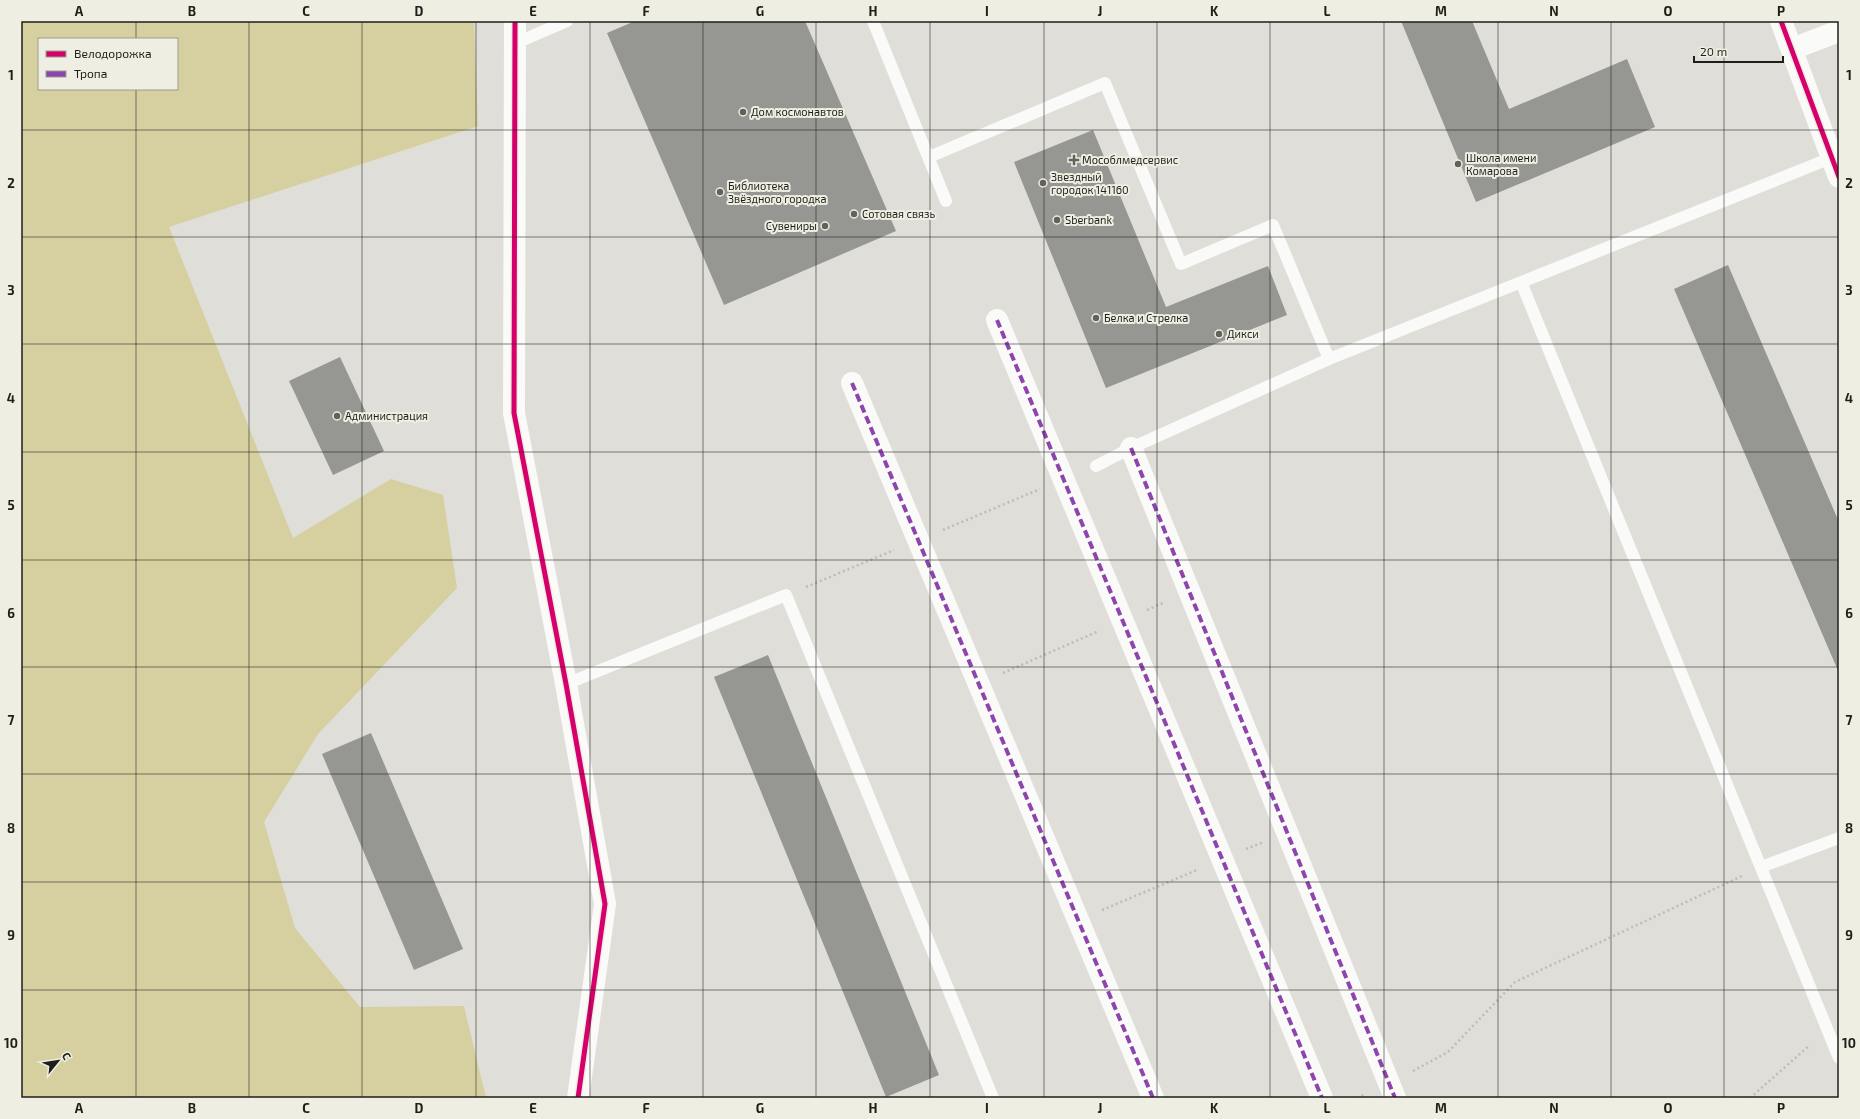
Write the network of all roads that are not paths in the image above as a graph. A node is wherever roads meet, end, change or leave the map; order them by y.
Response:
1 (515, 21) edge
2 (567, 21) edge
3 (873, 21) edge
4 (1781, 21) edge
5 (1839, 31) edge
6 (516, 43) junction
7 (1792, 49) junction
8 (928, 157) junction
9 (1836, 163) edge
10 (946, 201) dead end
11 (1521, 282) junction
12 (997, 320) dead end
13 (1329, 359) junction
14 (852, 383) dead end
15 (1131, 448) junction
16 (1096, 466) dead end
17 (566, 684) junction
18 (1839, 838) edge
19 (1761, 867) junction
20 (1839, 1058) edge
21 (1393, 1091) edge
22 (578, 1098) edge
23 (993, 1098) edge
24 (1153, 1098) edge
25 (1322, 1098) edge

1 - 6 street
2 - 6 lane
3 - 8 lane
4 - 7 street
5 - 7 street
6 - 17 street
7 - 9 street
8 - 10 lane
8 - 13 lane
9 - 11 lane
11 - 13 lane
11 - 19 lane
12 - 25 street
13 - 15 lane
14 - 24 street
15 - 16 lane
15 - 21 street
17 - 22 street
17 - 23 lane
18 - 19 lane
19 - 20 lane

